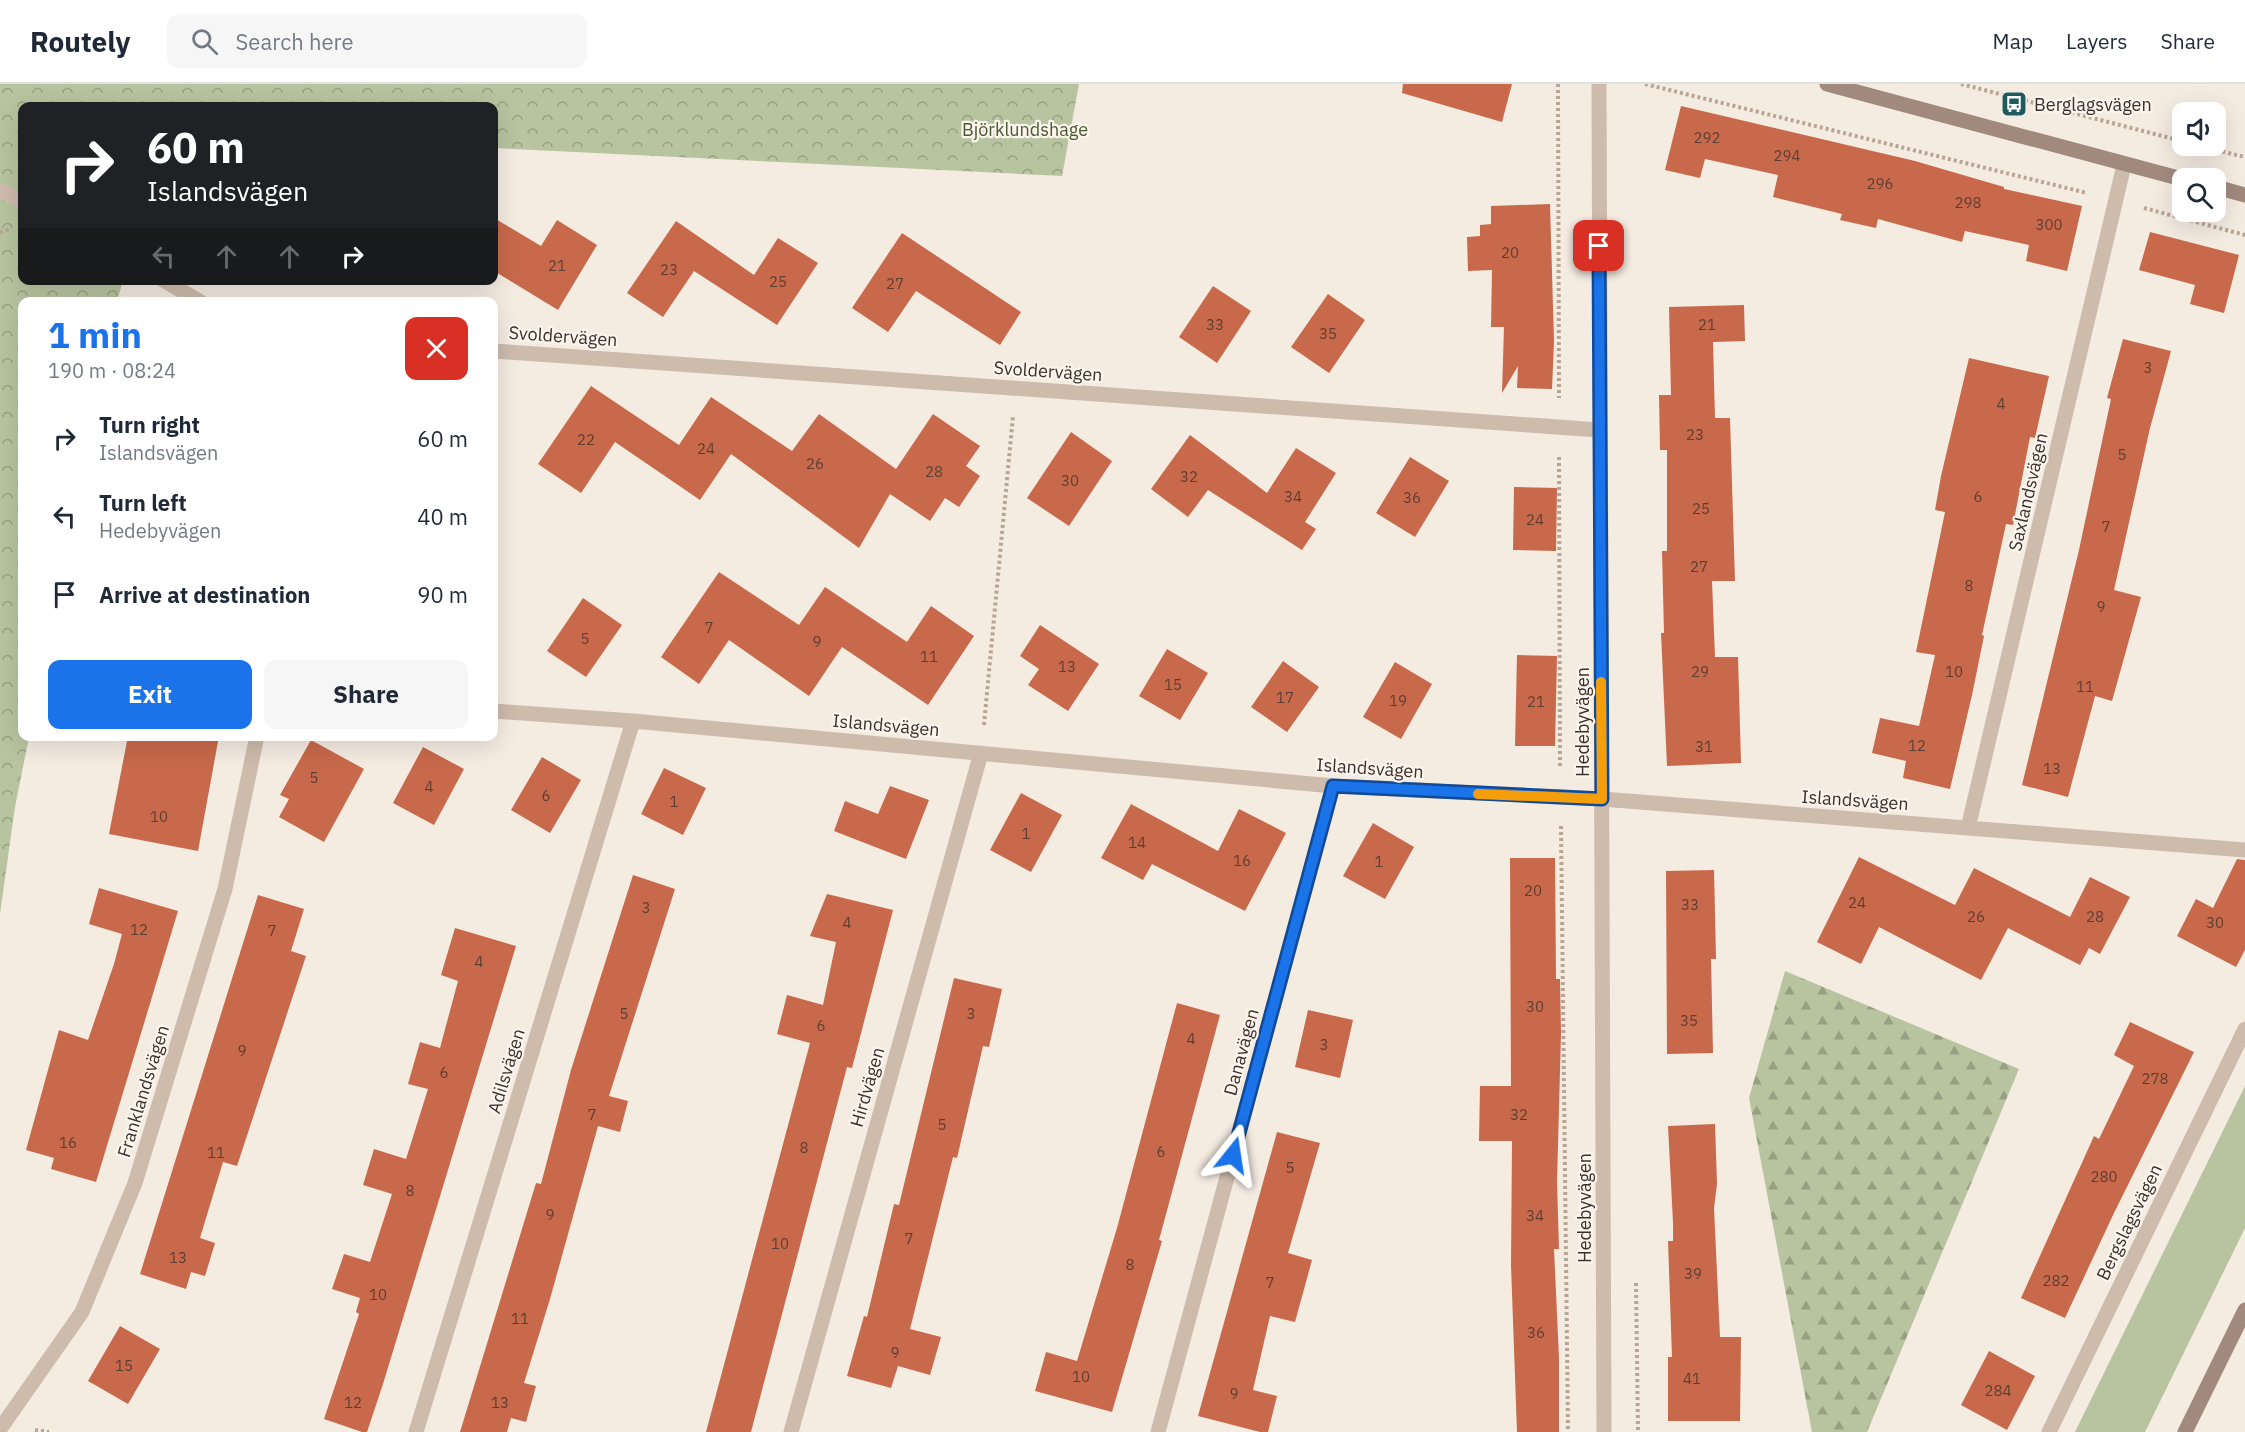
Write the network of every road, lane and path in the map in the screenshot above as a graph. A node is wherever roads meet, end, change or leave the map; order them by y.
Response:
1 (1558, 84) edge
2 (1599, 84) edge
3 (1646, 84) edge
4 (1827, 84) edge
5 (1961, 84) edge
6 (2172, 138) edge
7 (2226, 152) edge
8 (2245, 156) edge
9 (2124, 165) junction
10 (2172, 177) edge
11 (0, 190) edge
12 (2226, 190) edge
13 (2245, 195) edge
14 (18, 200) edge
15 (2116, 201) junction
16 (2245, 235) edge
17 (172, 285) edge
18 (192, 297) edge
19 (498, 351) edge
20 (1016, 388) junction
21 (1559, 428) junction
22 (1599, 430) junction
23 (498, 711) edge
24 (633, 721) junction
25 (256, 741) edge
26 (981, 753) junction
27 (1333, 786) junction
28 (1560, 798) junction
29 (1602, 799) junction
30 (1968, 828) junction
31 (2245, 850) edge
32 (2245, 1029) edge
33 (2245, 1310) edge
34 (2, 1429) edge
35 (416, 1432) edge
36 (791, 1432) edge
37 (1158, 1432) edge
38 (1568, 1432) edge
39 (1604, 1432) edge
40 (2049, 1432) edge
41 (2185, 1432) edge

1 - 21 path
2 - 22 street, Hedebyvägen
3 - 15 path
4 - 9 street
5 - 6 path
7 - 8 path
9 - 10 street
9 - 15 street, Saxlandsvägen
11 - 14 street
12 - 13 street
15 - 16 path
15 - 30 street, Saxlandsvägen
17 - 18 street
19 - 20 street, Svoldervägen
20 - 21 street, Svoldervägen
20 - 26 path
21 - 22 street, Svoldervägen
21 - 28 path
22 - 29 street, Hedebyvägen
23 - 24 street, Islandsvägen
24 - 26 street, Islandsvägen
24 - 35 street, Adilsvägen
25 - 34 street, Franklandsvägen
26 - 27 street, Islandsvägen
26 - 36 street, Hirdvägen
27 - 28 street, Islandsvägen
27 - 37 street, Danavägen
28 - 29 street, Islandsvägen
28 - 38 path
29 - 30 street, Islandsvägen
29 - 39 street, Hedebyvägen
30 - 31 street, Islandsvägen
32 - 40 street, Bergslagsvägen
33 - 41 street

